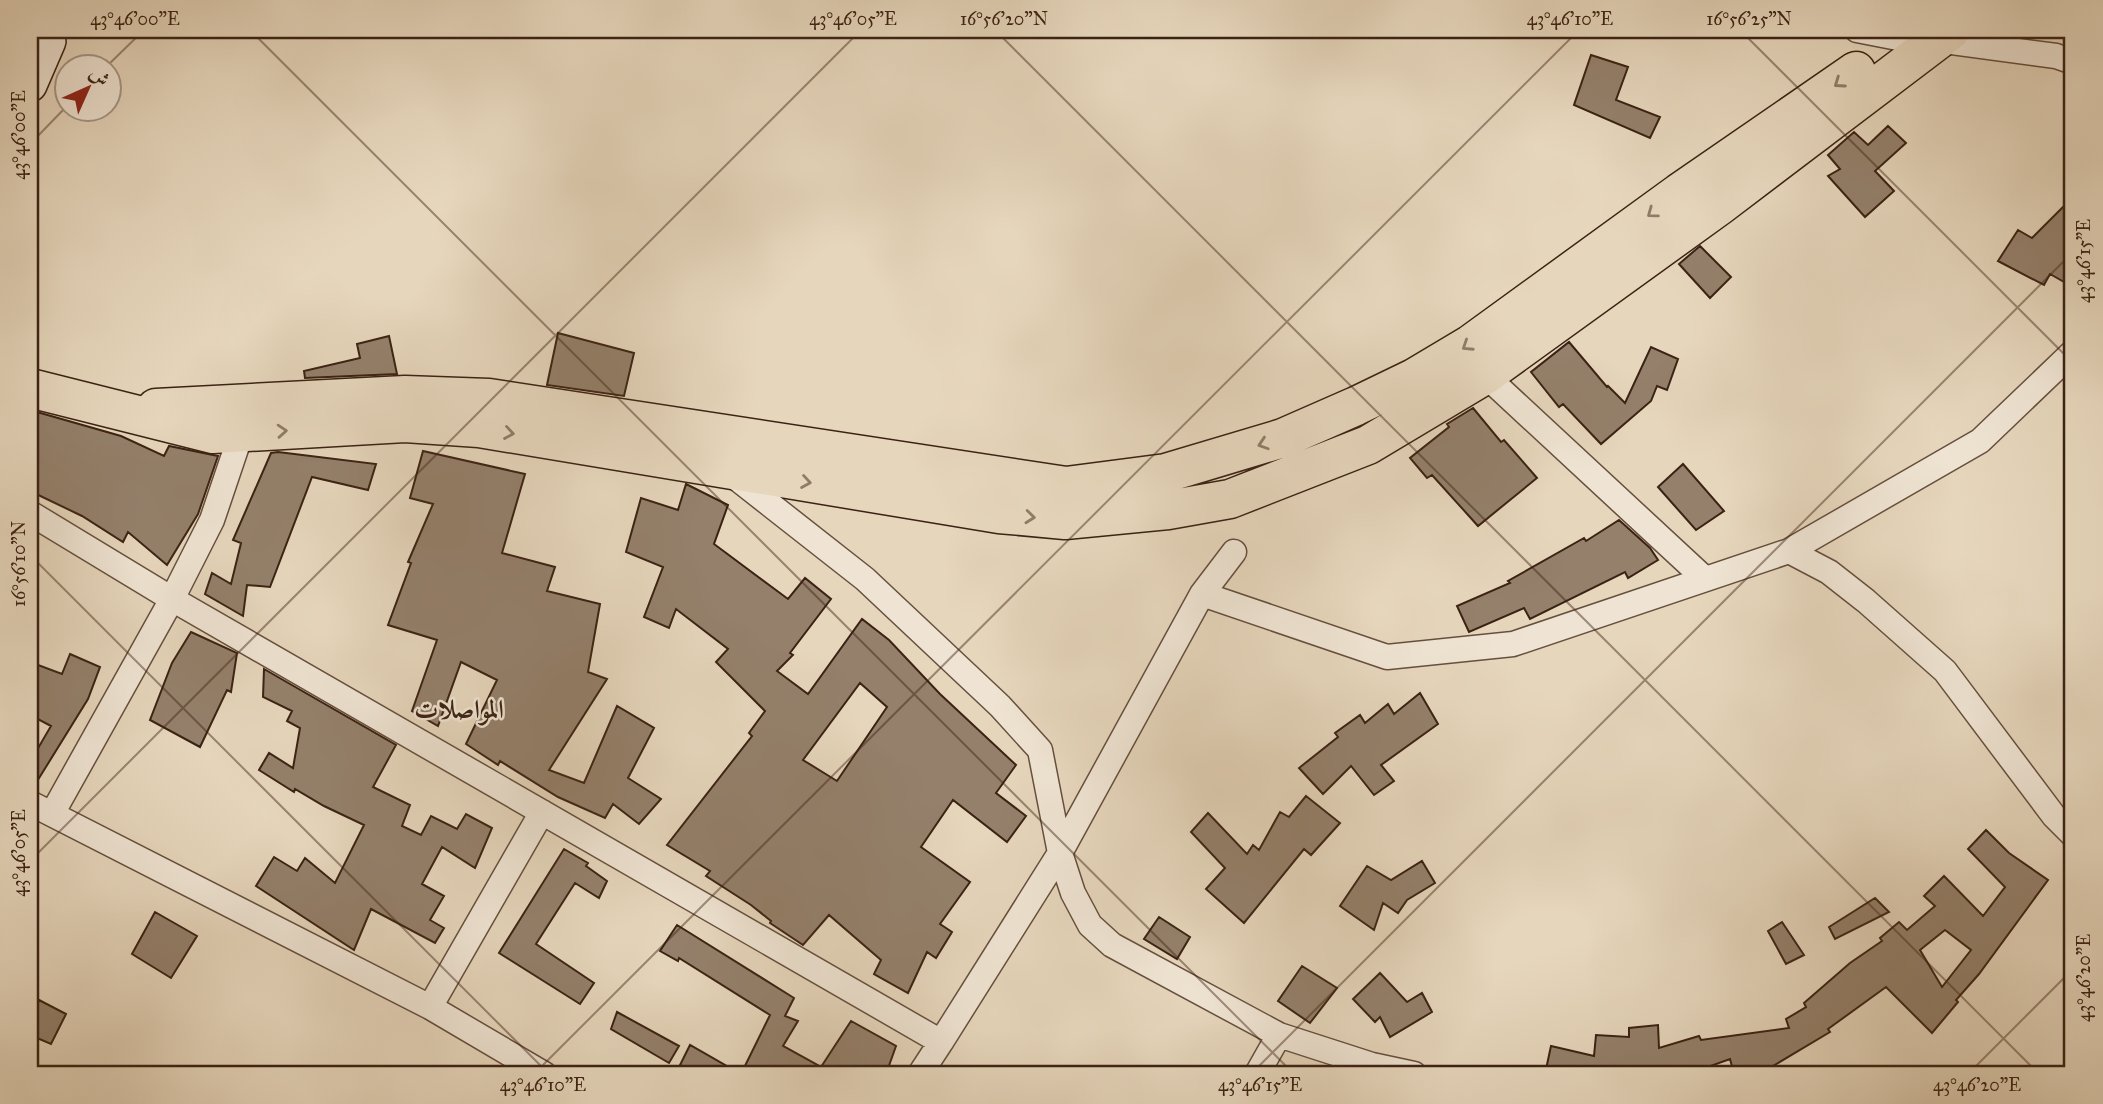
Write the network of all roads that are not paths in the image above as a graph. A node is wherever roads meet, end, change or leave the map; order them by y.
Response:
1 (47, 30) edge
2 (1857, 30) edge
3 (1926, 35) edge
4 (2073, 62) edge
5 (30, 85) edge
6 (2073, 352) edge
7 (1485, 375) junction
8 (30, 388) edge
9 (118, 411) junction
10 (241, 434) junction
11 (724, 468) junction
12 (30, 513) edge
13 (1789, 551) junction
14 (1234, 552) dead end
15 (1705, 579) junction
16 (1202, 594) junction
17 (172, 599) junction
18 (30, 803) edge
19 (542, 812) junction
20 (52, 814) junction
21 (2073, 835) edge
22 (1060, 853) junction
23 (430, 1007) junction
24 (1279, 1035) junction
25 (941, 1042) junction
26 (544, 1074) edge
27 (920, 1074) edge
28 (1257, 1074) edge
29 (1414, 1074) edge

1 - 5 street
2 - 3 street
3 - 4 street
3 - 7 main road
3 -> 9 main road
6 - 13 street
11 -> 7 main road
7 - 15 street
8 - 9 main road
9 - 10 main road
10 -> 11 main road
10 - 17 street
11 - 22 street
12 - 17 street
13 - 15 street
13 - 21 street
14 - 16 street
15 - 16 street
16 - 22 street
17 - 19 street
17 - 20 street
18 - 20 street
19 - 23 street
19 - 25 street
20 - 23 street
22 - 24 street
22 - 25 street
23 - 26 street
24 - 28 street
24 - 29 street
25 - 27 street

